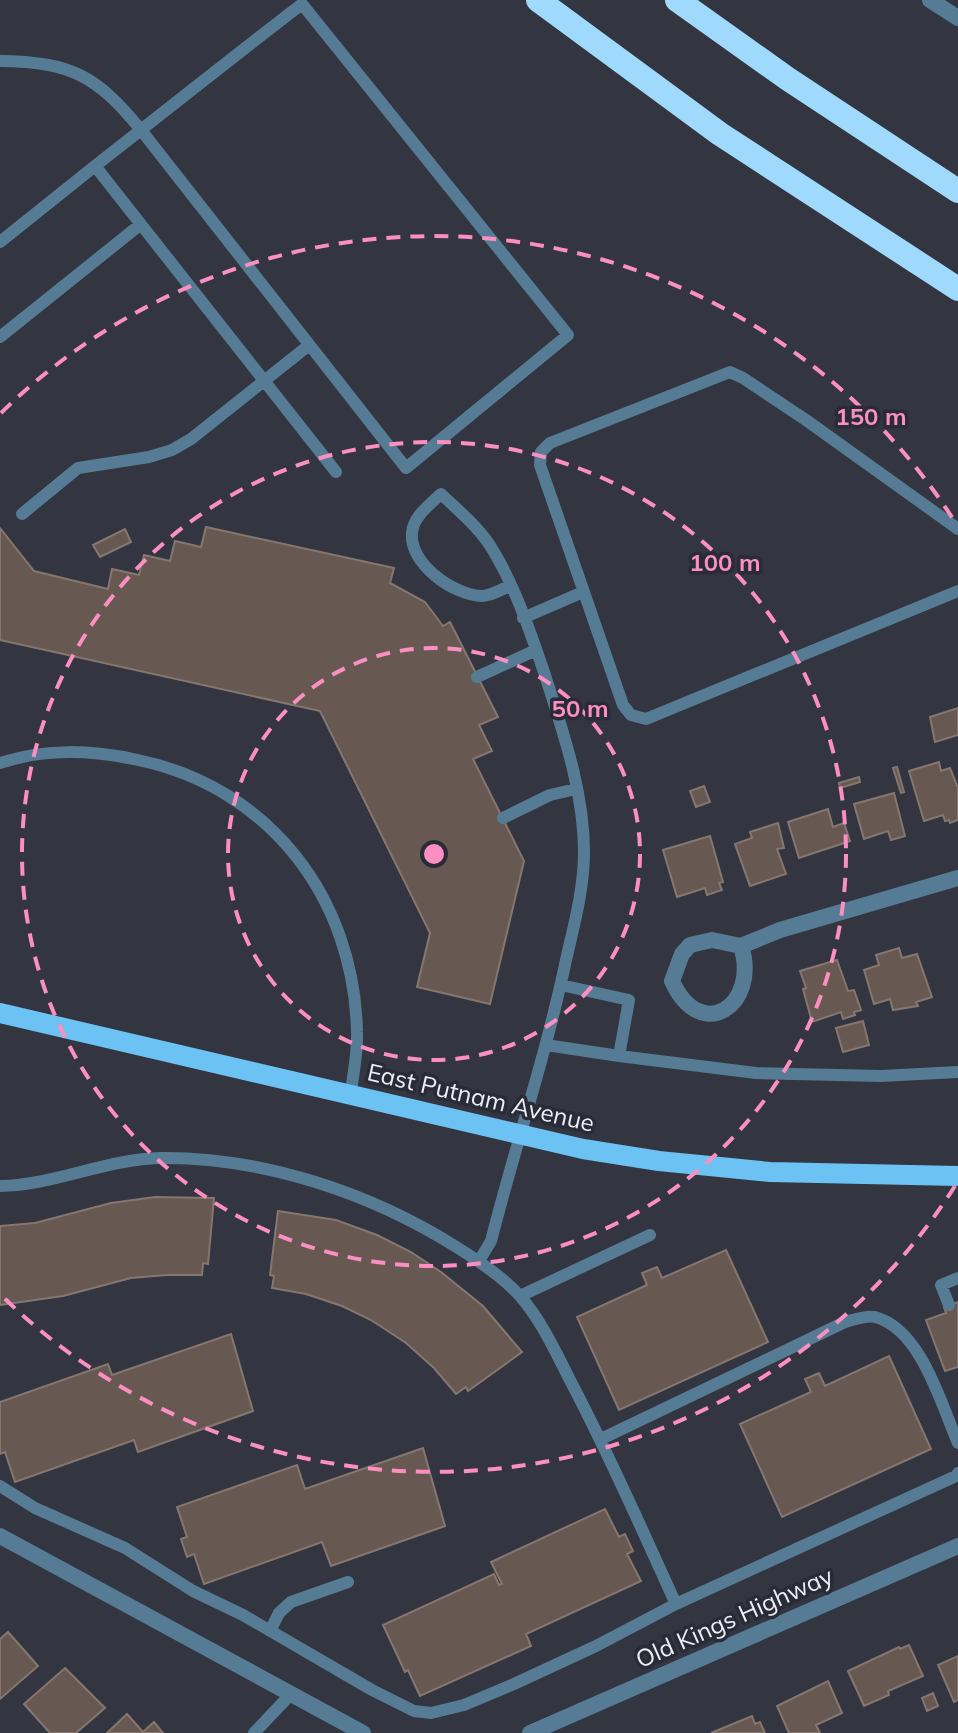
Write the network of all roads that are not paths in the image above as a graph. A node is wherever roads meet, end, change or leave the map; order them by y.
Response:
1 (538, 0) edge
2 (677, 0) edge
3 (930, 0) edge
4 (958, 18) edge
5 (0, 61) edge
6 (141, 130) junction
7 (95, 166) junction
8 (958, 191) edge
9 (141, 224) junction
10 (0, 242) edge
11 (958, 289) edge
12 (0, 337) edge
13 (308, 346) junction
14 (265, 381) junction
15 (336, 472) dead end
16 (22, 514) dead end
17 (958, 529) edge
18 (511, 585) junction
19 (958, 591) edge
20 (583, 592) junction
21 (523, 618) junction
22 (536, 650) junction
23 (477, 677) dead end
24 (0, 763) edge
25 (576, 789) junction
26 (503, 818) dead end
27 (958, 878) edge
28 (741, 946) junction
29 (561, 985) junction
30 (0, 1013) edge
31 (546, 1045) junction
32 (619, 1056) junction
33 (958, 1072) edge
34 (351, 1093) junction
35 (521, 1135) junction
36 (958, 1176) edge
37 (0, 1186) edge
38 (650, 1235) dead end
39 (479, 1261) junction
40 (958, 1278) edge
41 (520, 1296) junction
42 (949, 1305) dead end
43 (601, 1439) junction
44 (958, 1443) edge
45 (958, 1473) edge
46 (0, 1486) edge
47 (0, 1536) edge
48 (958, 1546) edge
49 (348, 1582) dead end
50 (676, 1604) junction
51 (270, 1631) junction
52 (291, 1694) junction
53 (254, 1733) edge
54 (363, 1733) edge
55 (530, 1733) edge

1 - 11 highway
2 - 8 highway
3 - 4 street
5 - 6 lane
6 - 7 lane
6 - 13 lane
6 - 13 lane
7 - 9 lane
7 - 10 lane
9 - 12 lane
9 - 14 lane
13 - 14 lane
14 - 15 lane
14 - 16 lane
17 - 20 lane
18 - 18 lane
18 - 21 lane
19 - 20 lane
20 - 21 lane
21 - 22 lane
22 - 23 lane
22 - 25 lane
24 - 34 lane
25 - 26 lane
25 - 29 lane
27 - 28 street
28 - 28 street
29 - 31 lane
29 - 32 lane
30 - 34 main road, East Putnam Avenue
31 - 32 lane
31 - 35 lane
32 - 33 lane
34 - 35 main road, East Putnam Avenue
35 - 36 main road, East Putnam Avenue
35 - 39 lane
37 - 39 lane
38 - 41 lane
39 - 41 lane
40 - 42 lane
41 - 43 lane
43 - 44 lane
43 - 50 lane
45 - 50 lane
46 - 51 lane
47 - 52 street
48 - 55 street, Old Kings Highway
49 - 51 lane
50 - 51 lane
52 - 53 lane
52 - 54 street

